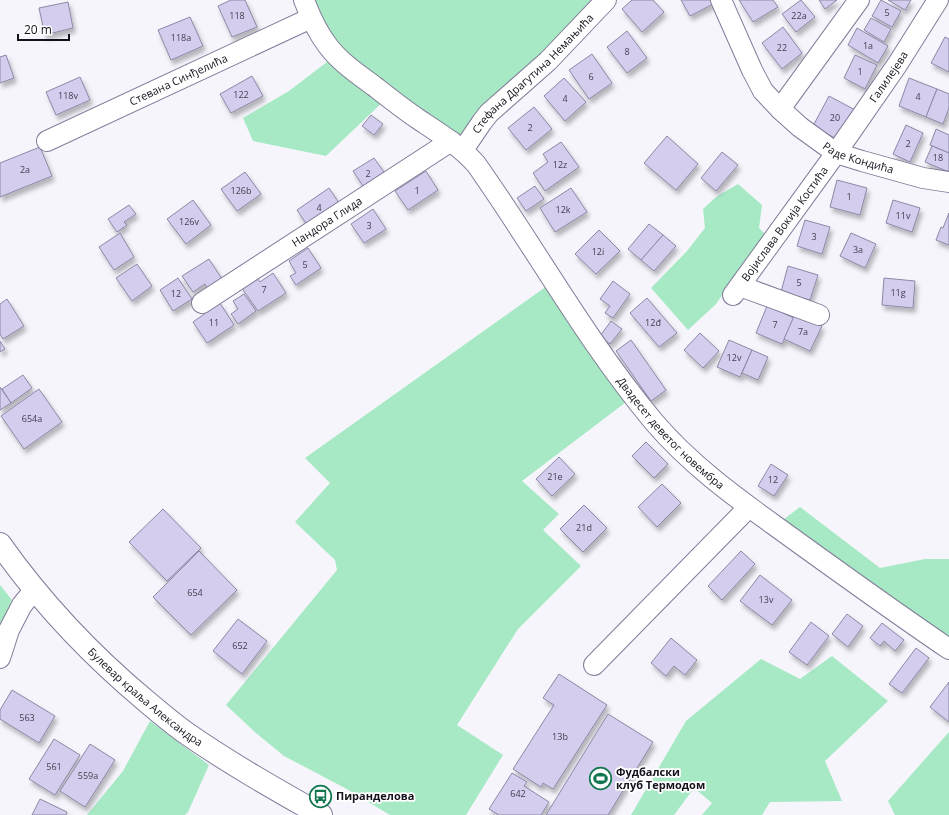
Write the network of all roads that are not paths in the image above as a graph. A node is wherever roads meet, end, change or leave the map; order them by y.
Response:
1 (304, 0) edge
2 (606, 0) edge
3 (721, 0) edge
4 (859, 0) edge
5 (938, 0) edge
6 (310, 18) junction
7 (780, 109) junction
8 (47, 141) dead end
9 (457, 145) junction
10 (836, 153) junction
11 (949, 182) edge
12 (202, 303) dead end
13 (819, 315) dead end
14 (749, 508) junction
15 (0, 544) edge
16 (35, 588) junction
17 (949, 649) edge
18 (0, 658) edge
19 (594, 665) dead end
20 (321, 815) edge

1 - 6 street
2 - 9 street, Стефана Драгутина Немањића
3 - 7 street, Раде Кондића
4 - 7 street
5 - 10 street, Галилејева
6 - 8 street, Стевана Синђелића
6 - 9 street
7 - 10 street, Раде Кондића
9 - 12 street, Нандора Глида
9 - 14 street, Двадесет деветог новембра
10 - 11 street, Раде Кондића
10 - 13 street, Војислава Вокија Костића
14 - 17 street, Двадесет деветог новембра
14 - 19 street
15 - 16 main road, Булевар краља Александра
16 - 18 street
16 - 20 main road, Булевар краља Александра

